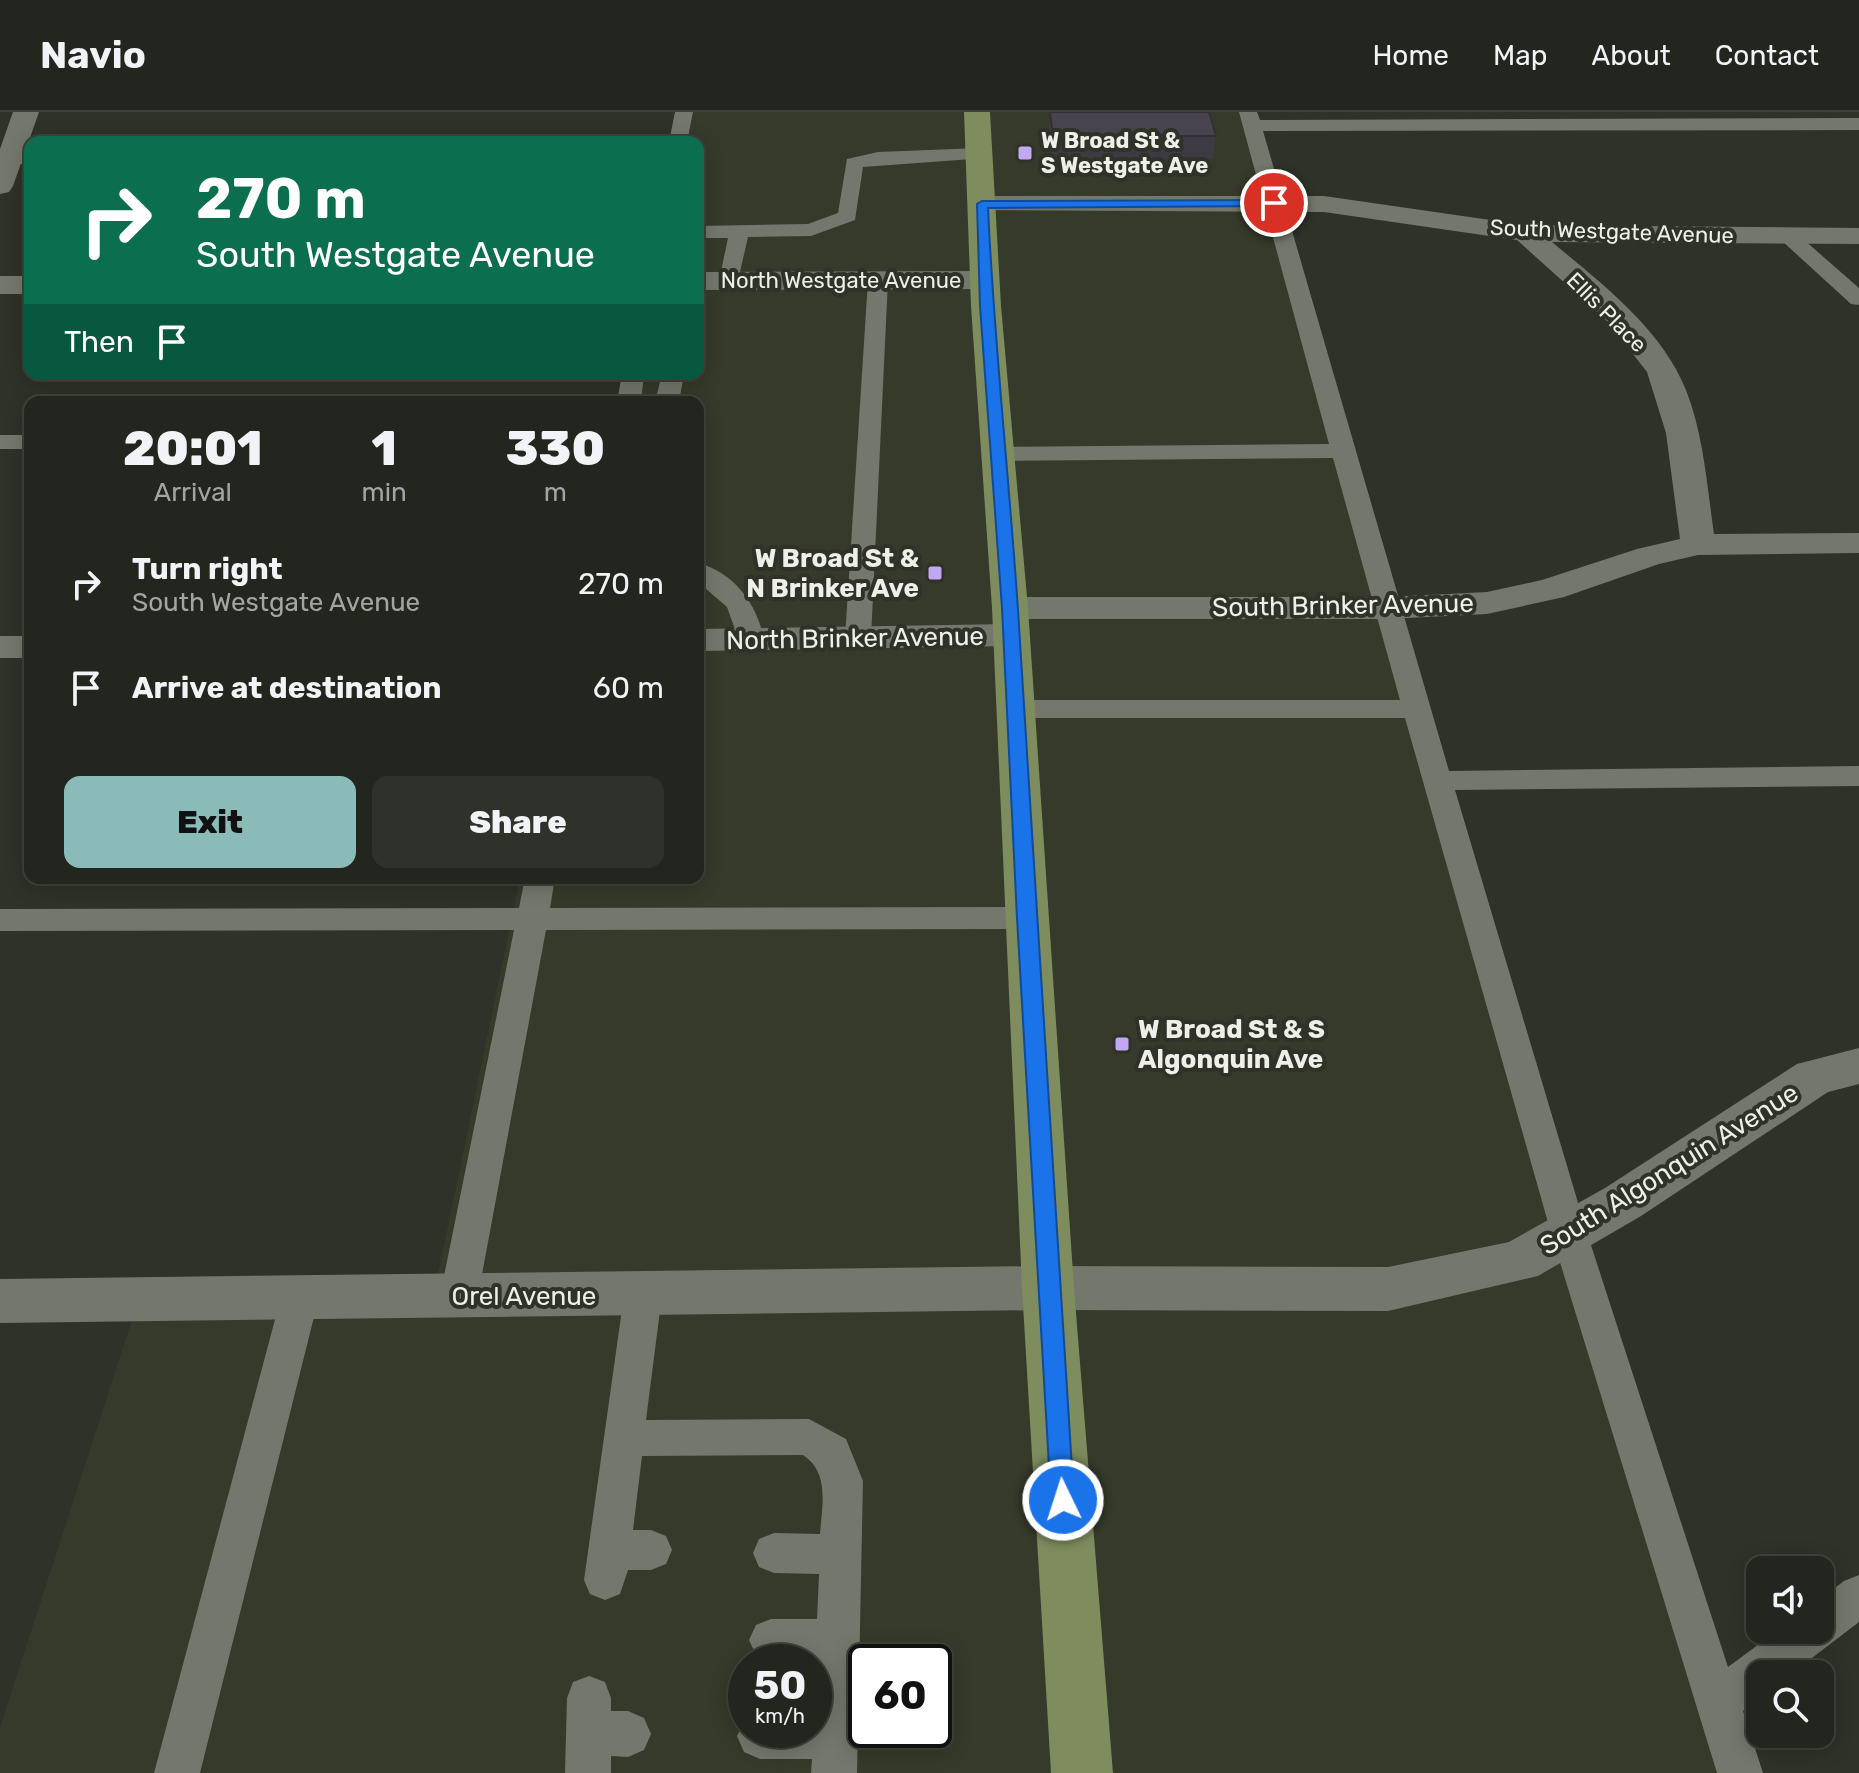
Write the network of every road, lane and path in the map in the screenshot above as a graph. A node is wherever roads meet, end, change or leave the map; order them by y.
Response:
1 (26, 112) edge
2 (684, 112) edge
3 (977, 112) edge
4 (1250, 119) edge
5 (1859, 124) edge
6 (679, 136) edge
7 (979, 154) junction
8 (13, 158) edge
9 (0, 186) edge
10 (1274, 203) junction
11 (982, 204) junction
12 (739, 231) junction
13 (704, 232) edge
14 (1525, 233) junction
15 (1788, 236) junction
16 (1859, 236) edge
17 (878, 280) junction
18 (985, 280) junction
19 (708, 284) edge
20 (0, 285) edge
21 (24, 285) edge
22 (1859, 299) edge
23 (0, 442) edge
24 (24, 442) edge
25 (1344, 451) junction
26 (998, 454) junction
27 (1859, 543) edge
28 (1698, 545) junction
29 (704, 575) edge
30 (1387, 608) junction
31 (1011, 622) junction
32 (858, 638) junction
33 (704, 640) edge
34 (751, 640) junction
35 (0, 647) edge
36 (24, 647) edge
37 (1015, 709) junction
38 (1416, 709) junction
39 (1859, 776) edge
40 (1438, 781) junction
41 (539, 884) edge
42 (532, 918) junction
43 (1026, 918) junction
44 (0, 920) edge
45 (1859, 1066) edge
46 (1569, 1233) junction
47 (1048, 1288) junction
48 (643, 1295) junction
49 (459, 1296) junction
50 (300, 1297) junction
51 (0, 1301) edge
52 (625, 1438) junction
53 (651, 1550) dead end
54 (774, 1553) dead end
55 (840, 1555) junction
56 (1859, 1596) edge
57 (1834, 1615) edge
58 (771, 1640) dead end
59 (837, 1641) junction
60 (1795, 1644) edge
61 (1718, 1702) junction
62 (809, 1748) edge
63 (834, 1754) edge
64 (177, 1773) edge
65 (1082, 1773) edge
66 (1740, 1773) edge

1 - 8 street
2 - 6 lane
3 - 7 main road
4 - 5 lane
4 - 10 lane
7 - 11 main road
7 - 12 lane
8 - 9 street
10 - 11 street, South Westgate Avenue
10 - 14 street, South Westgate Avenue
10 - 25 lane
11 - 18 main road
12 - 13 lane
12 - 19 lane
14 - 15 street, South Westgate Avenue
14 - 28 street, Ellis Place
15 - 16 street, South Westgate Avenue
15 - 22 lane
17 - 18 street, North Westgate Avenue
17 - 19 street, North Westgate Avenue
17 - 32 lane
18 - 26 main road
20 - 21 street
23 - 24 lane
25 - 26 lane
25 - 30 lane
26 - 31 main road
27 - 28 street, South Brinker Avenue
28 - 30 street, South Brinker Avenue
29 - 34 lane
30 - 31 street, South Brinker Avenue
30 - 38 lane
31 - 32 street, North Brinker Avenue
31 - 37 main road
32 - 34 street, North Brinker Avenue
33 - 34 street, North Brinker Avenue
35 - 36 street
37 - 38 lane
37 - 43 main road
38 - 40 lane
39 - 40 lane
40 - 46 lane
41 - 42 lane
42 - 43 lane
42 - 44 lane
42 - 49 lane
43 - 47 main road
45 - 46 street, South Algonquin Avenue
46 - 47 street, South Algonquin Avenue
46 - 61 lane
47 - 48 street, Orel Avenue
47 - 65 main road
48 - 49 street, Orel Avenue
48 - 52 lane
49 - 50 street, Orel Avenue
50 - 51 street, Orel Avenue
50 - 64 lane
52 - 53 lane
52 - 55 lane
54 - 55 lane
55 - 59 lane
56 - 57 lane
58 - 59 lane
59 - 63 lane
60 - 61 lane
61 - 66 lane
62 - 63 lane

